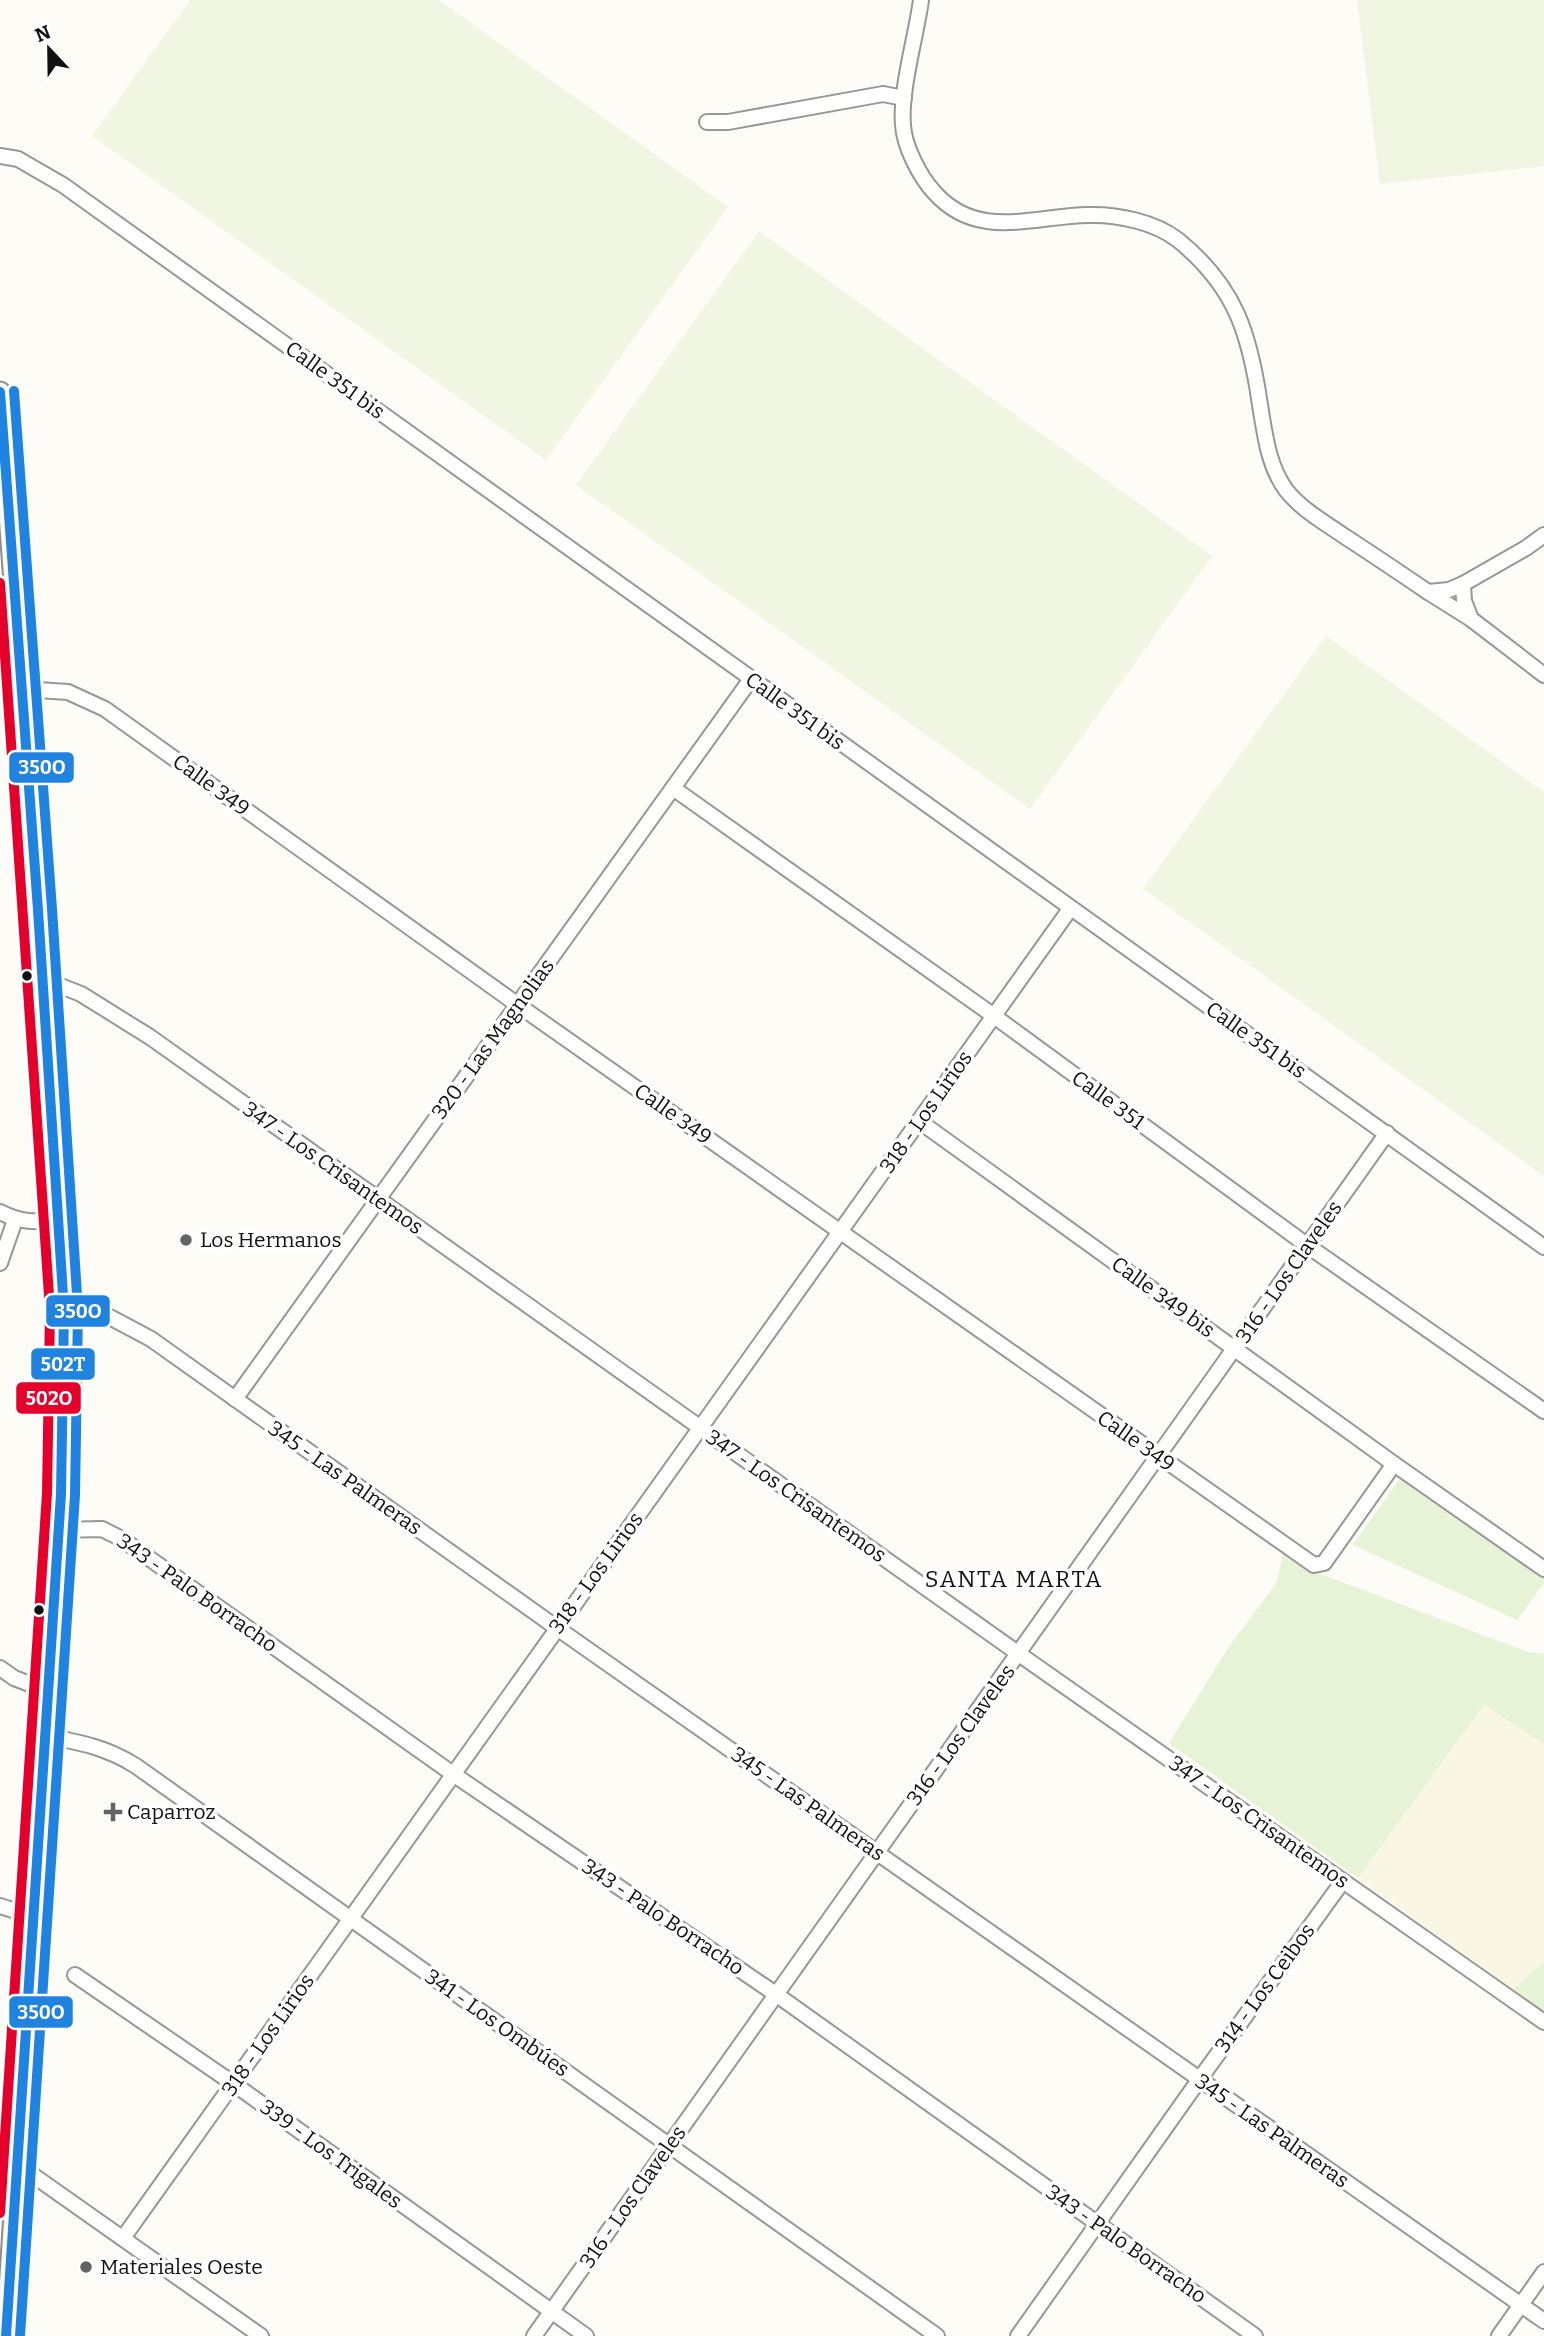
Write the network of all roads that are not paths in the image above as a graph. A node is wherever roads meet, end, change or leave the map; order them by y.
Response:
1 (921, 0) edge
2 (904, 98) junction
3 (708, 122) dead end
4 (0, 156) edge
5 (0, 392) edge
6 (1544, 535) edge
7 (1463, 584) junction
8 (1428, 592) junction
9 (1471, 619) junction
10 (1544, 675) edge
11 (751, 679) junction
12 (22, 689) junction
13 (673, 788) junction
14 (1070, 909) junction
15 (43, 979) junction
16 (518, 1006) junction
17 (994, 1016) junction
18 (919, 1121) junction
19 (1387, 1133) junction
20 (378, 1200) junction
21 (0, 1212) edge
22 (15, 1220) junction
23 (58, 1220) junction
24 (840, 1231) junction
25 (1308, 1246) junction
26 (1544, 1247) edge
27 (0, 1263) edge
28 (64, 1310) junction
29 (1234, 1349) junction
30 (235, 1399) junction
31 (1544, 1411) edge
32 (700, 1428) junction
33 (1158, 1457) junction
34 (1394, 1464) junction
35 (59, 1530) junction
36 (1544, 1569) edge
37 (557, 1628) junction
38 (1019, 1654) junction
39 (0, 1668) edge
40 (48, 1691) junction
41 (45, 1736) junction
42 (453, 1774) junction
43 (877, 1853) junction
44 (1343, 1881) junction
45 (0, 1906) edge
46 (34, 1912) junction
47 (349, 1919) junction
48 (75, 1975) dead end
49 (777, 1995) junction
50 (1544, 2022) edge
51 (1199, 2080) junction
52 (234, 2084) junction
53 (670, 2144) junction
54 (0, 2152) edge
55 (18, 2164) junction
56 (1097, 2224) junction
57 (122, 2238) junction
58 (1544, 2272) edge
59 (1521, 2305) junction
60 (552, 2312) junction
61 (1544, 2322) edge
62 (6, 2336) edge
63 (261, 2336) edge
64 (534, 2336) edge
65 (586, 2336) edge
66 (937, 2336) edge
67 (1018, 2336) edge
68 (1255, 2336) edge
69 (1499, 2336) edge

1 - 2 street
2 - 3 street
2 - 8 street
4 - 11 street, Calle 351 bis
5 - 12 main road
6 - 7 street
7 - 8 street
7 - 9 street
8 - 9 street
9 - 10 street
11 - 13 street, 320 - Las Magnolias
11 - 14 street, Calle 351 bis
12 - 15 main road
12 - 16 street, Calle 349
13 - 16 street, 320 - Las Magnolias
13 - 17 street, Calle 351
14 - 17 street, 318 - Los Lirios
14 - 19 street, Calle 351 bis
15 - 20 street, 347 - Los Crisantemos
15 - 23 main road
16 - 20 street, 320 - Las Magnolias
16 - 24 street, Calle 349
17 - 18 street, 318 - Los Lirios
17 - 25 street, Calle 351
18 - 24 street, 318 - Los Lirios
18 - 29 street, Calle 349 bis
19 - 25 street, 316 - Los Claveles
19 - 26 street, Calle 351 bis
20 - 30 street, 320 - Las Magnolias
20 - 32 street, 347 - Los Crisantemos
21 - 22 street
22 - 23 street
22 - 27 street
23 - 28 main road
24 - 32 street, 318 - Los Lirios
24 - 33 street, Calle 349
25 - 29 street, 316 - Los Claveles
25 - 31 street, Calle 351
28 - 30 street, 345 - Las Palmeras
28 - 35 main road
29 - 33 street, 316 - Los Claveles
29 - 34 street, Calle 349 bis
30 - 37 street, 345 - Las Palmeras
32 - 37 street, 318 - Los Lirios
32 - 38 street, 347 - Los Crisantemos
33 - 34 street, Calle 349
33 - 38 street, 316 - Los Claveles
34 - 36 street, Calle 349 bis
35 - 40 main road
35 - 42 street, 343 - Palo Borracho
37 - 42 street, 318 - Los Lirios
37 - 43 street, 345 - Las Palmeras
38 - 43 street, 316 - Los Claveles
38 - 44 street, 347 - Los Crisantemos
39 - 40 street
40 - 41 main road
41 - 46 main road
41 - 47 street, 341 - Los Ombúes
42 - 47 street, 318 - Los Lirios
42 - 49 street, 343 - Palo Borracho
43 - 49 street, 316 - Los Claveles
43 - 51 street, 345 - Las Palmeras
44 - 50 street, 347 - Los Crisantemos
44 - 51 street, 314 - Los Ceibos
45 - 46 street
46 - 55 main road
47 - 52 street, 318 - Los Lirios
47 - 53 street, 341 - Los Ombúes
48 - 52 street, 339 - Los Trigales
49 - 53 street, 316 - Los Claveles
49 - 56 street, 343 - Palo Borracho
51 - 56 street, 314 - Los Ceibos
51 - 59 street, 345 - Las Palmeras
52 - 57 street, 318 - Los Lirios
52 - 60 street, 339 - Los Trigales
53 - 60 street, 316 - Los Claveles
53 - 66 street, 341 - Los Ombúes
54 - 55 street
55 - 57 street
55 - 62 main road
56 - 67 street, 314 - Los Ceibos
56 - 68 street, 343 - Palo Borracho
57 - 63 street
58 - 59 street
59 - 61 street, 345 - Las Palmeras
59 - 69 street
60 - 64 street, 316 - Los Claveles
60 - 65 street, 339 - Los Trigales

